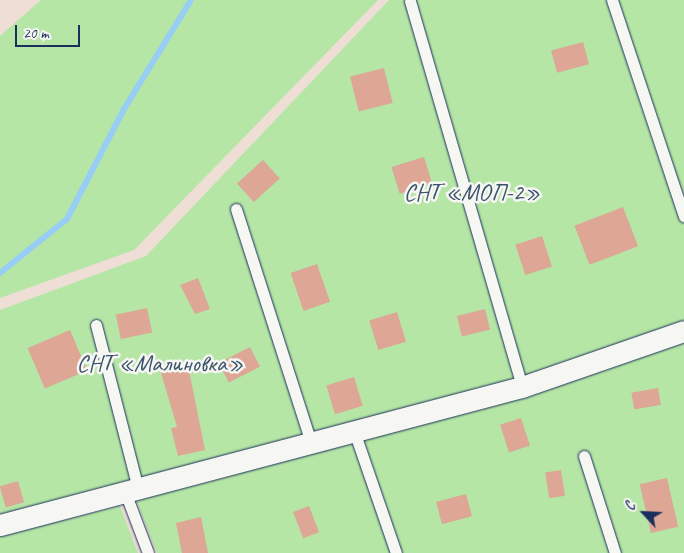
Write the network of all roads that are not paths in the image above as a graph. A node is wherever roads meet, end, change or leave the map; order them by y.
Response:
1 (612, 0) edge
2 (410, 1) edge
3 (236, 209) dead end
4 (684, 216) edge
5 (96, 325) dead end
6 (684, 331) edge
7 (522, 388) junction
8 (354, 431) junction
9 (311, 442) junction
10 (584, 456) dead end
11 (131, 490) junction
12 (0, 525) edge
13 (148, 553) edge
14 (396, 553) edge
15 (615, 553) edge

1 - 4 lane
2 - 7 lane
3 - 9 lane
5 - 11 lane
6 - 7 street
7 - 8 street
8 - 9 street
8 - 14 lane
9 - 11 street
10 - 15 lane
11 - 12 street
11 - 13 lane

